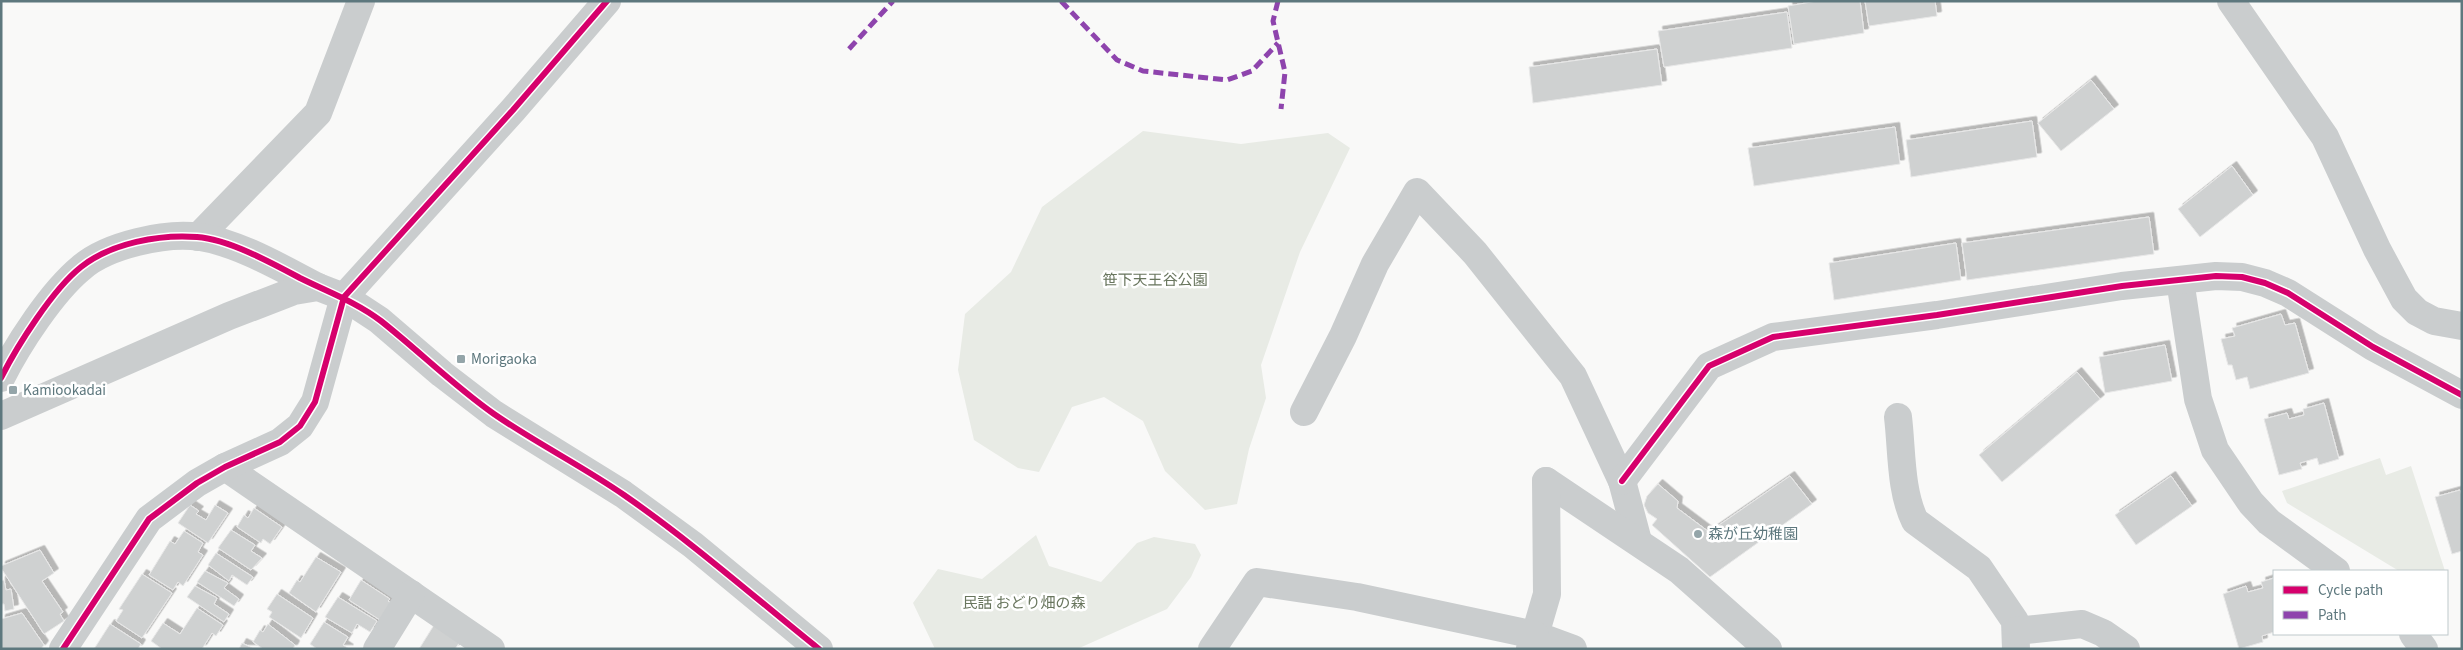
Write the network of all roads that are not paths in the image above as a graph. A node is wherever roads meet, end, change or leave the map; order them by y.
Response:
1 (361, 1) edge
2 (607, 1) edge
3 (2230, 1) edge
4 (198, 237) junction
5 (2180, 280) junction
6 (318, 287) junction
7 (344, 297) junction
8 (2462, 326) edge
9 (1, 378) edge
10 (2462, 395) edge
11 (1304, 412) dead end
12 (1, 416) edge
13 (1898, 417) dead end
14 (225, 467) junction
15 (1622, 481) junction
16 (1638, 541) junction
17 (2335, 570) edge
18 (411, 594) junction
19 (2414, 635) edge
20 (2016, 640) edge
21 (1532, 642) edge
22 (63, 649) edge
23 (377, 649) edge
24 (491, 649) edge
25 (820, 649) edge
26 (1212, 649) edge
27 (1573, 649) edge
28 (1768, 649) edge
29 (2126, 649) edge
30 (2424, 649) edge

1 - 4 street
2 - 7 street
3 - 8 street
4 - 6 street
4 - 9 street
5 - 10 street
5 - 15 street
5 - 17 street
6 - 7 street
6 - 12 street
7 - 14 street
7 - 25 street
11 - 15 street
13 - 20 street
14 - 18 street
14 - 22 street
15 - 16 street
16 - 21 street
16 - 28 street
18 - 23 street
18 - 24 street
19 - 30 street
20 - 29 street
21 - 26 street
21 - 27 street

